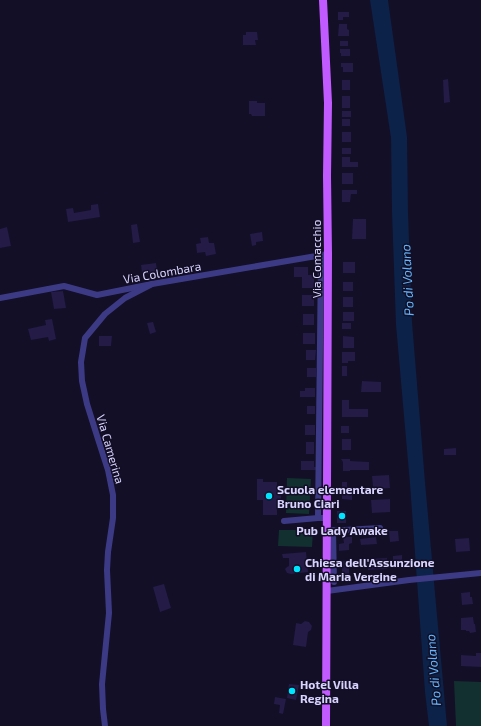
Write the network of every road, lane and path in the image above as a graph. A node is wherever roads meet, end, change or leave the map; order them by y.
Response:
1 (323, 0) edge
2 (325, 255) junction
3 (152, 284) junction
4 (0, 298) edge
5 (323, 404) junction
6 (318, 472) junction
7 (327, 473) junction
8 (318, 518) junction
9 (327, 518) junction
10 (284, 521) dead end
11 (380, 528) dead end
12 (330, 530) junction
13 (481, 573) edge
14 (334, 582) dead end
15 (327, 591) junction
16 (105, 726) edge
17 (326, 726) edge

1 - 2 main road, Via Comacchio
2 - 3 street, Via Colombara
2 - 5 main road, Via Comacchio
3 - 4 street, Via Colombara
3 - 16 street, Via Camerina
5 - 6 street, Via Comacchio
5 - 7 main road, Via Comacchio
6 - 7 street
6 - 8 street, Via Comacchio
7 - 9 main road, Via Comacchio
8 - 9 street
8 - 10 street
9 - 12 main road, Via Comacchio
11 - 12 street
12 - 14 street, Via Comacchio
12 - 15 main road, Via Comacchio
13 - 15 street
15 - 17 main road, Via Comacchio

